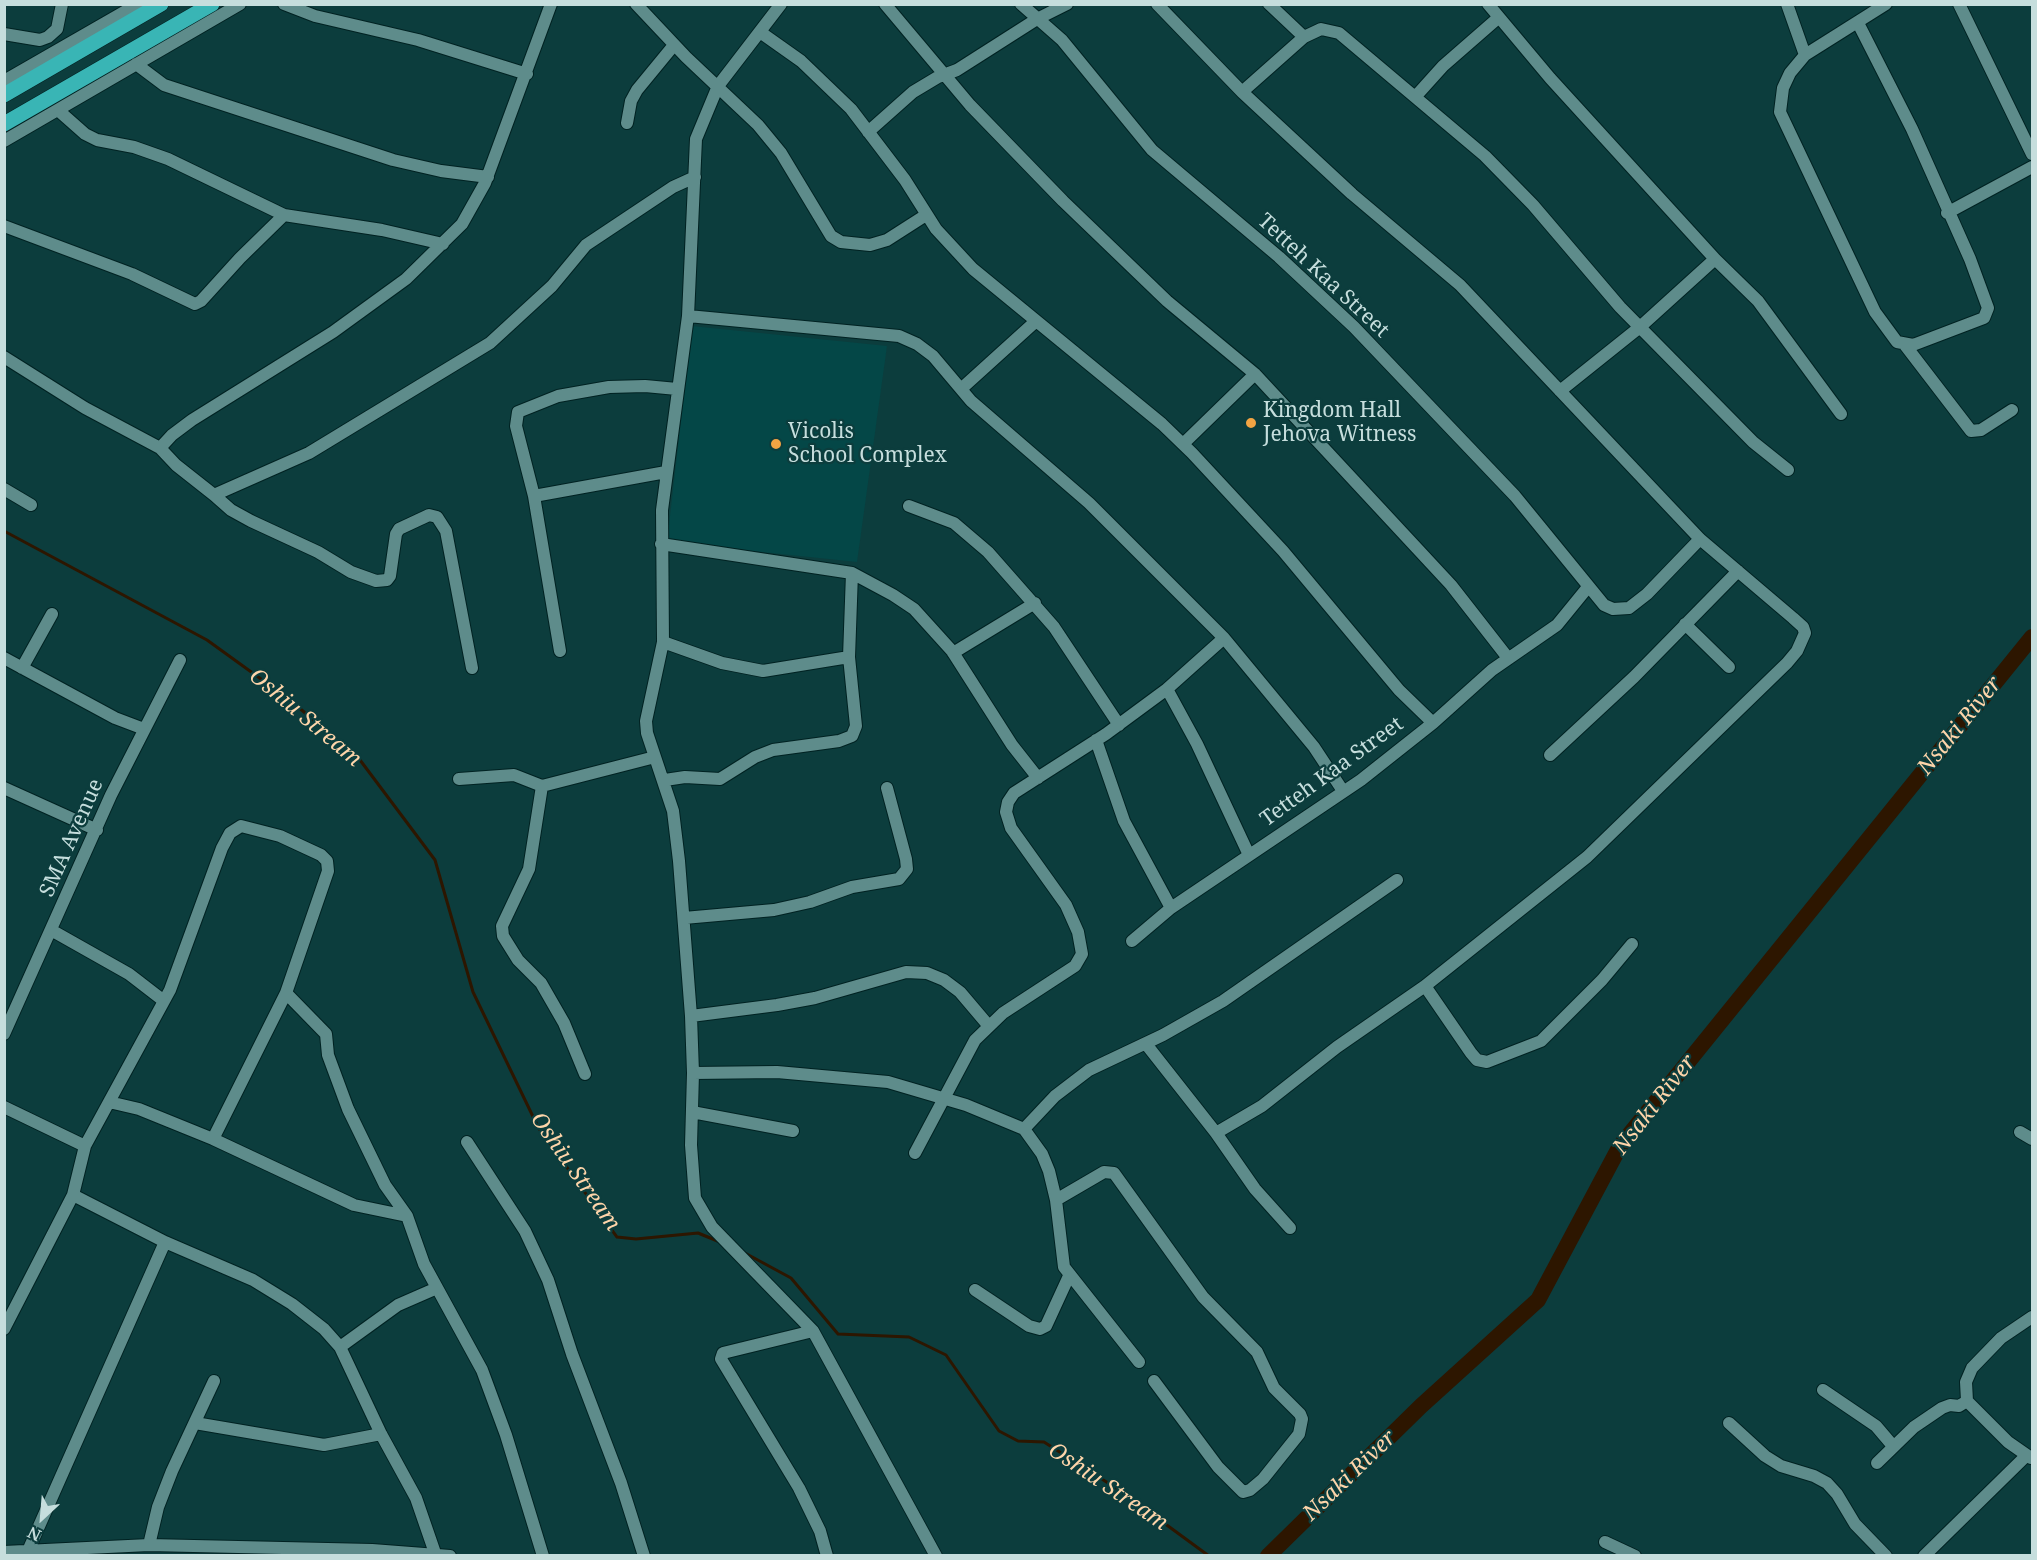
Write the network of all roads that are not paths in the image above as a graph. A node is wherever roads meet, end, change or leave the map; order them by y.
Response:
1 (62, 4) edge
2 (138, 4) edge
3 (161, 4) edge
4 (212, 4) edge
5 (240, 4) edge
6 (284, 4) edge
7 (551, 4) edge
8 (636, 4) edge
9 (781, 4) edge
10 (885, 4) edge
11 (1021, 4) edge
12 (1067, 4) edge
13 (1157, 4) edge
14 (1269, 4) edge
15 (1488, 4) edge
16 (1787, 4) edge
17 (1887, 4) edge
18 (1959, 4) edge
19 (118, 10) edge
20 (1498, 18) junction
21 (1037, 19) junction
22 (1858, 23) junction
23 (760, 32) junction
24 (4, 34) edge
25 (1304, 37) junction
26 (674, 45) junction
27 (1805, 55) junction
28 (136, 64) junction
29 (527, 74) junction
30 (945, 74) junction
31 (4, 81) edge
32 (718, 86) junction
33 (1242, 92) junction
34 (4, 94) edge
35 (1416, 96) junction
36 (59, 111) junction
37 (627, 123) dead end
38 (4, 124) edge
39 (868, 132) junction
40 (4, 141) edge
41 (2032, 154) edge
42 (2032, 167) edge
43 (488, 177) junction
44 (695, 177) junction
45 (1947, 213) junction
46 (284, 215) junction
47 (926, 215) junction
48 (4, 226) edge
49 (443, 244) junction
50 (1715, 259) junction
51 (688, 316) junction
52 (1035, 322) junction
53 (1640, 327) junction
54 (1905, 345) junction
55 (4, 357) edge
56 (1255, 374) junction
57 (677, 389) junction
58 (961, 389) junction
59 (1560, 392) junction
60 (2012, 410) dead end
61 (1841, 414) dead end
62 (1183, 444) junction
63 (160, 448) junction
64 (1788, 470) dead end
65 (666, 472) junction
66 (4, 489) edge
67 (214, 495) junction
68 (534, 496) junction
69 (31, 506) dead end
70 (909, 506) dead end
71 (1700, 539) junction
72 (661, 544) junction
73 (1738, 571) junction
74 (852, 573) junction
75 (1588, 587) junction
76 (1035, 603) junction
77 (52, 614) dead end
78 (1685, 624) junction
79 (1224, 638) junction
80 (663, 642) junction
81 (560, 651) dead end
82 (953, 653) junction
83 (849, 657) junction
84 (4, 658) edge
85 (1508, 658) junction
86 (180, 660) dead end
87 (1729, 667) dead end
88 (22, 668) junction
89 (472, 668) dead end
90 (1167, 689) junction
91 (1433, 723) junction
92 (1119, 725) junction
93 (144, 729) junction
94 (1096, 740) junction
95 (1550, 755) dead end
96 (655, 757) junction
97 (1038, 778) junction
98 (459, 779) dead end
99 (665, 780) junction
100 (542, 786) junction
101 (4, 788) edge
102 (886, 788) dead end
103 (1343, 790) junction
104 (97, 830) junction
105 (1249, 855) junction
106 (1397, 880) dead end
107 (1171, 908) junction
108 (684, 918) junction
109 (51, 930) junction
110 (1132, 941) dead end
111 (1632, 944) dead end
112 (1425, 986) junction
113 (286, 993) junction
114 (164, 1001) junction
115 (691, 1016) junction
116 (988, 1025) junction
117 (6, 1029) edge
118 (1146, 1044) junction
119 (693, 1073) junction
120 (585, 1074) dead end
121 (946, 1098) junction
122 (109, 1102) junction
123 (4, 1107) edge
124 (692, 1112) junction
125 (1024, 1129) junction
126 (793, 1131) dead end
127 (2020, 1132) dead end
128 (1216, 1134) junction
129 (213, 1139) junction
130 (2032, 1139) edge
131 (467, 1142) dead end
132 (86, 1146) junction
133 (915, 1153) dead end
134 (73, 1195) junction
135 (1056, 1200) junction
136 (407, 1216) junction
137 (1290, 1228) dead end
138 (165, 1242) junction
139 (1069, 1276) junction
140 (438, 1288) junction
141 (975, 1290) dead end
142 (2032, 1317) edge
143 (4, 1329) edge
144 (813, 1331) junction
145 (340, 1347) junction
146 (1139, 1362) dead end
147 (214, 1381) dead end
148 (1154, 1381) dead end
149 (1823, 1390) dead end
150 (1967, 1401) junction
151 (195, 1423) junction
152 (1729, 1423) dead end
153 (381, 1434) junction
154 (1893, 1446) junction
155 (2029, 1457) edge
156 (1877, 1463) dead end
157 (1605, 1542) dead end
158 (149, 1545) junction
159 (28, 1551) junction
160 (4, 1552) edge
161 (372, 1553) edge
162 (435, 1553) junction
163 (450, 1556) edge
164 (543, 1556) edge
165 (644, 1556) edge
166 (827, 1556) edge
167 (936, 1556) edge
168 (1635, 1556) edge
169 (1886, 1556) edge
170 (1924, 1556) edge

1 - 24 street
2 - 19 street
3 - 34 main road
4 - 38 main road
5 - 28 street
6 - 29 street
7 - 29 street
8 - 26 street
9 - 23 street
10 - 30 street
11 - 21 street, Tetteh Kaa Street
12 - 21 street
13 - 33 street
14 - 25 street
15 - 20 street
16 - 27 street
17 - 22 street
18 - 41 street
19 - 31 street
20 - 35 street
20 - 50 street
21 - 30 street
21 - 75 street, Tetteh Kaa Street
22 - 27 street
22 - 45 street
23 - 32 street
23 - 39 street
25 - 33 street
25 - 35 street
26 - 32 street
26 - 37 street
27 - 54 street
28 - 36 street
28 - 43 street
29 - 43 street
30 - 39 street
30 - 56 street
32 - 44 street
32 - 47 street
33 - 59 street
35 - 53 street
36 - 40 street
36 - 46 street
39 - 47 street
42 - 45 street
43 - 49 street
44 - 51 street
44 - 67 street
45 - 54 street
46 - 48 street
46 - 49 street
47 - 52 street
49 - 63 street
50 - 53 street
50 - 61 street
51 - 57 street
51 - 58 street
52 - 58 street
52 - 62 street
53 - 59 street
53 - 64 street
54 - 60 street
55 - 63 street
56 - 62 street
56 - 85 street
57 - 65 street
57 - 68 street
58 - 79 street
59 - 71 street
62 - 91 street
63 - 67 street
65 - 68 street
65 - 72 street
66 - 69 street
67 - 89 street
68 - 81 street
70 - 76 street
71 - 73 street
71 - 75 street, Tetteh Kaa Street
72 - 74 street
72 - 80 street
73 - 78 street
73 - 112 street
74 - 82 street
74 - 83 street
75 - 85 street, Tetteh Kaa Street
76 - 82 street
76 - 92 street
77 - 88 street
78 - 87 street
78 - 95 street
79 - 90 street
79 - 103 street
80 - 83 street
80 - 96 street
82 - 97 street
83 - 99 street
84 - 88 street
85 - 91 street, Tetteh Kaa Street
86 - 93 street, SMA Avenue
88 - 93 street
90 - 92 street
90 - 105 street
91 - 103 street, Tetteh Kaa Street
92 - 94 street
93 - 104 street, SMA Avenue
94 - 97 street
94 - 107 street
96 - 99 street
96 - 100 street
97 - 116 street
98 - 100 street
99 - 108 street
100 - 120 street
101 - 104 street
102 - 108 street
103 - 105 street, Tetteh Kaa Street
104 - 109 street, SMA Avenue
105 - 107 street, Tetteh Kaa Street
106 - 118 street
107 - 110 street, Tetteh Kaa Street
108 - 115 street
109 - 114 street
109 - 117 street, SMA Avenue
111 - 112 street
112 - 128 street
113 - 114 street
113 - 129 street
113 - 136 street
114 - 122 street
115 - 116 street
115 - 119 street
116 - 121 street
118 - 125 street
118 - 128 street
119 - 121 street
119 - 124 street
121 - 125 street
121 - 133 street
122 - 129 street
122 - 132 street
123 - 132 street
124 - 126 street
124 - 144 street
125 - 135 street
127 - 130 street
128 - 137 street
129 - 136 street
131 - 165 street
132 - 134 street
134 - 138 street
134 - 143 street
135 - 139 street
135 - 148 street
136 - 140 street
138 - 145 street
138 - 159 street
139 - 141 street
139 - 146 street
140 - 145 street
140 - 164 street
142 - 150 street
144 - 166 street
144 - 167 street
145 - 153 street
147 - 151 street
149 - 154 street
150 - 154 street
150 - 155 street
151 - 153 street
151 - 158 street
152 - 169 street
153 - 162 street
154 - 156 street
155 - 170 street
157 - 168 street
158 - 159 street
158 - 161 street
159 - 160 street
161 - 162 street
162 - 163 street

